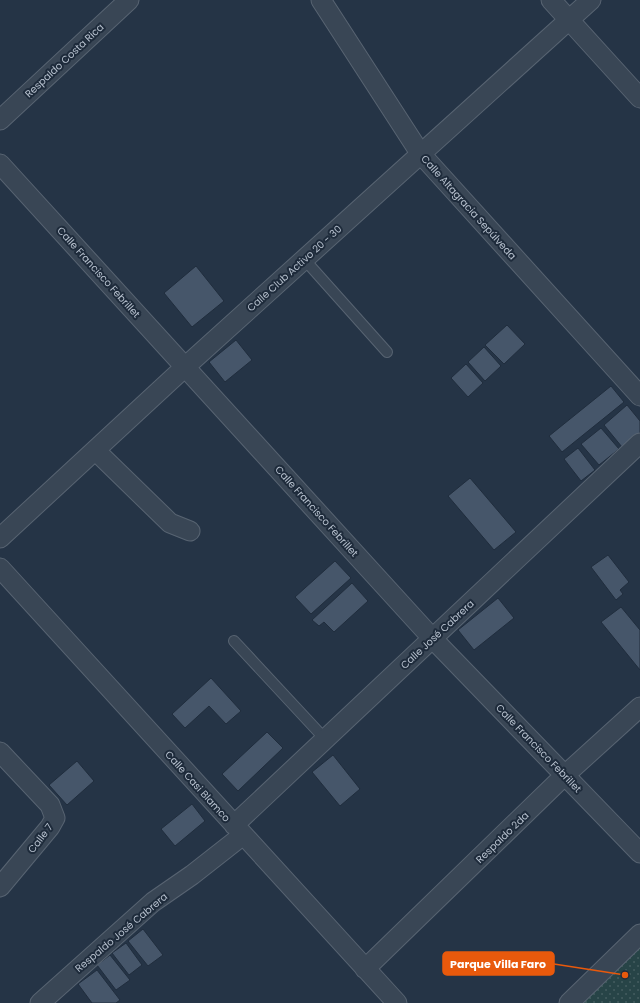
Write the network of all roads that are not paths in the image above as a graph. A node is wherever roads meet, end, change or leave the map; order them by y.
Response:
1 (129, 0) edge
2 (321, 0) edge
3 (550, 0) edge
4 (591, 0) edge
5 (569, 20) junction
6 (640, 98) edge
7 (0, 120) edge
8 (420, 153) junction
9 (0, 164) edge
10 (304, 259) junction
11 (387, 352) dead end
12 (185, 367) junction
13 (640, 396) edge
14 (640, 443) edge
15 (96, 451) junction
16 (190, 531) dead end
17 (0, 538) edge
18 (0, 568) edge
19 (432, 638) junction
20 (234, 641) dead end
21 (640, 707) edge
22 (325, 739) junction
23 (0, 752) edge
24 (566, 774) junction
25 (238, 830) junction
26 (640, 853) edge
27 (0, 887) edge
28 (640, 934) edge
29 (365, 969) junction
30 (40, 1003) edge
31 (397, 1003) edge
32 (569, 1003) edge

1 - 7 street, Respaldo Costa Rica
2 - 8 street, Calle Altagracia Sepúlveda
3 - 5 street
4 - 5 street, Calle Club Activo 20 - 30
5 - 6 street
5 - 8 street, Calle Club Activo 20 - 30
8 - 10 street, Calle Club Activo 20 - 30
8 - 13 street, Calle Altagracia Sepúlveda
9 - 12 street, Calle Francisco Febrillet
10 - 11 lane
10 - 12 street, Calle Club Activo 20 - 30
12 - 15 street, Calle Club Activo 20 - 30
12 - 19 street, Calle Francisco Febrillet
14 - 19 street, Calle José Cabrera
15 - 16 street
15 - 17 street, Calle Club Activo 20 - 30
18 - 25 street, Calle Casi Blamco
19 - 22 street, Calle José Cabrera
19 - 24 street, Calle Francisco Febrillet
20 - 22 lane
21 - 24 street, Respaldo 2da
22 - 25 street, Calle José Cabrera
23 - 27 street, Calle 7
24 - 26 street, Calle Francisco Febrillet
24 - 29 street, Respaldo 2da
25 - 29 street, Calle Casi Blamco
25 - 30 street, Respaldo José Cabrera
28 - 32 street
29 - 31 street, Calle Casi Blamco

